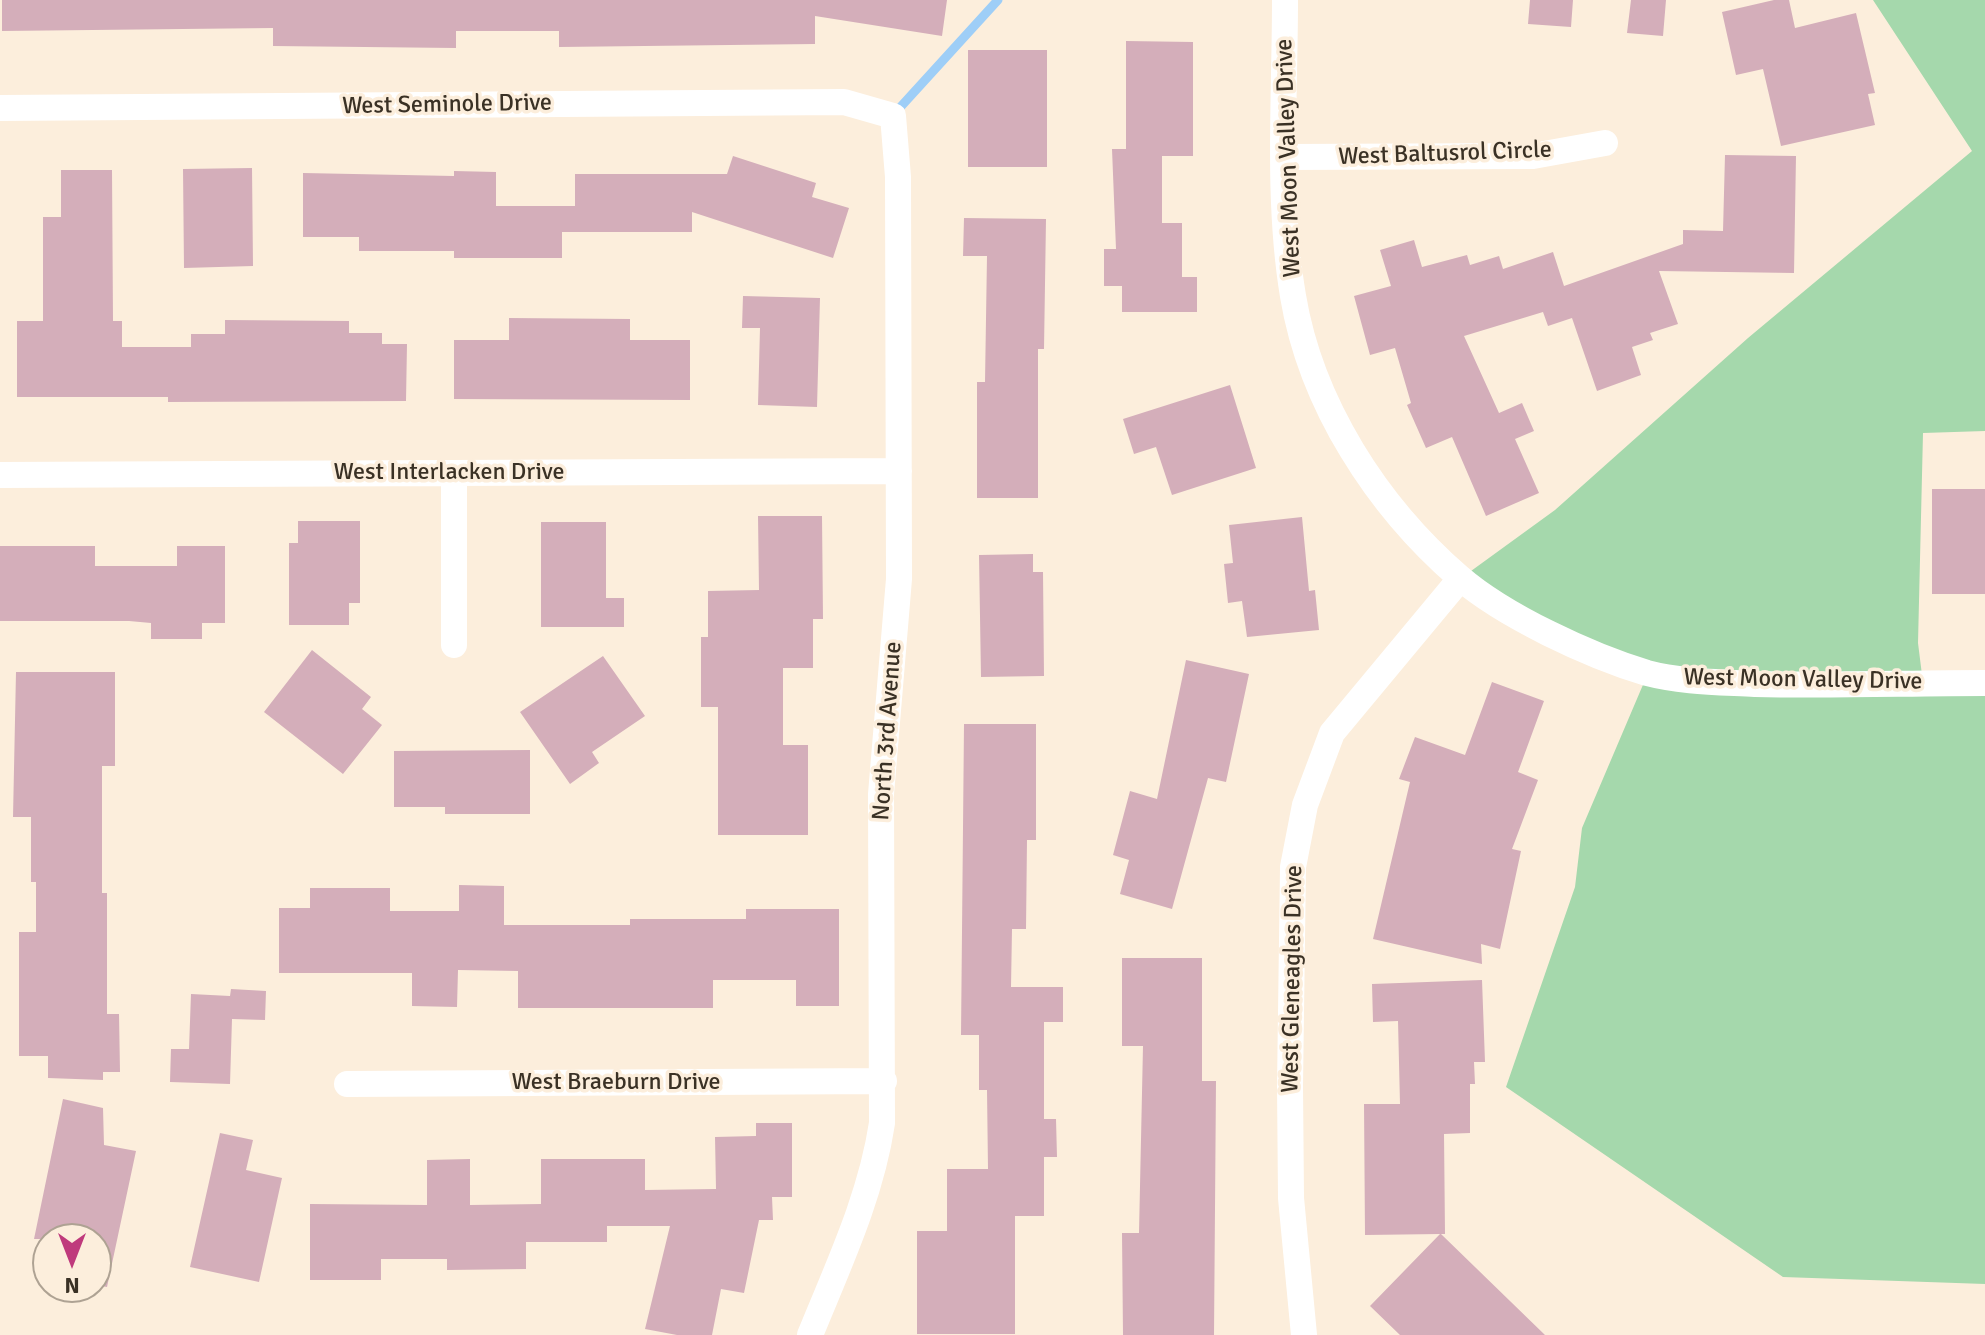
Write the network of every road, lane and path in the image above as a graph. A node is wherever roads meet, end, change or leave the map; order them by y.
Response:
1 (1285, 0) edge
2 (0, 108) edge
3 (893, 116) joint
4 (1605, 143) dead end
5 (1285, 157) junction
6 (899, 471) junction
7 (454, 473) junction
8 (0, 475) edge
9 (1460, 579) junction
10 (454, 645) dead end
11 (1985, 683) edge
12 (884, 1081) junction
13 (347, 1084) dead end
14 (810, 1335) edge
15 (1304, 1335) edge

1 - 5 street, West Moon Valley Drive
2 - 3 street, West Seminole Drive
3 - 6 street, North 3rd Avenue
4 - 5 street, West Baltusrol Circle
5 - 9 street, West Moon Valley Drive
6 - 7 street, West Interlacken Drive
6 - 12 street, North 3rd Avenue
7 - 8 street, West Interlacken Drive
7 - 10 street
9 - 11 street, West Moon Valley Drive
9 - 15 street, West Gleneagles Drive
12 - 13 street, West Braeburn Drive
12 - 14 street, North 3rd Avenue

